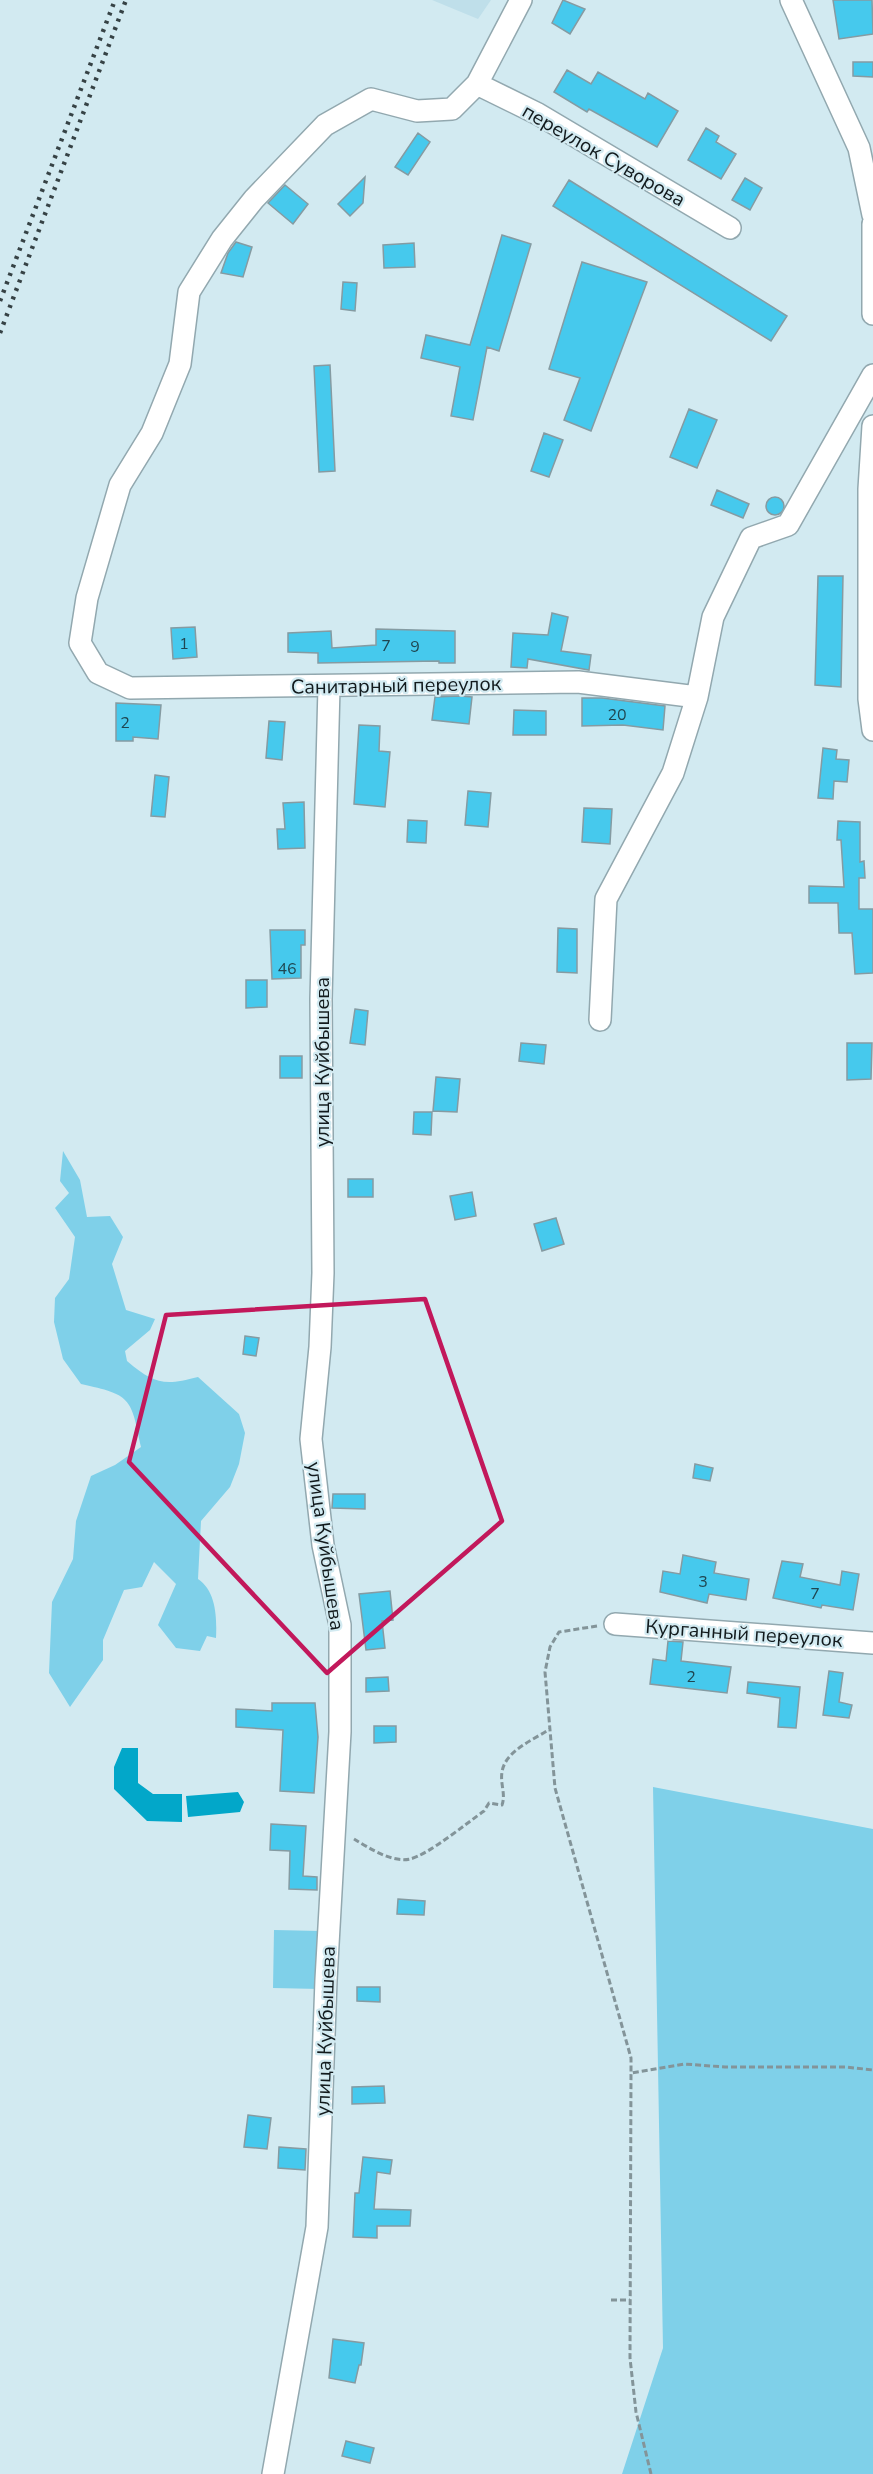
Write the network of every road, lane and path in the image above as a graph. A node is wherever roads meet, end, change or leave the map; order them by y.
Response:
1 (521, 0) edge
2 (791, 0) edge
3 (477, 84) junction
4 (873, 215) edge
5 (873, 224) edge
6 (730, 228) dead end
7 (873, 314) edge
8 (873, 375) edge
9 (873, 426) edge
10 (329, 687) junction
11 (697, 697) junction
12 (871, 699) edge
13 (873, 730) edge
14 (600, 1020) dead end
15 (615, 1624) joint
16 (873, 1643) edge
17 (550, 1730) junction
18 (334, 1827) junction
19 (873, 2070) edge
20 (631, 2073) junction
21 (611, 2300) dead end
22 (630, 2300) junction
23 (273, 2474) edge
24 (651, 2474) edge

1 - 3 street
2 - 4 street
3 - 6 street, переулок Суворова
3 - 10 street, Санитарный переулок
5 - 7 street
8 - 11 street
9 - 12 street
10 - 11 street, Санитарный переулок
10 - 18 street, улица Куйбышева
11 - 14 street
12 - 13 street
15 - 16 street, Курганный переулок
15 - 17 path
17 - 18 path
17 - 20 path
18 - 23 street, улица Куйбышева
19 - 20 path
20 - 22 path
21 - 22 path
22 - 24 path

